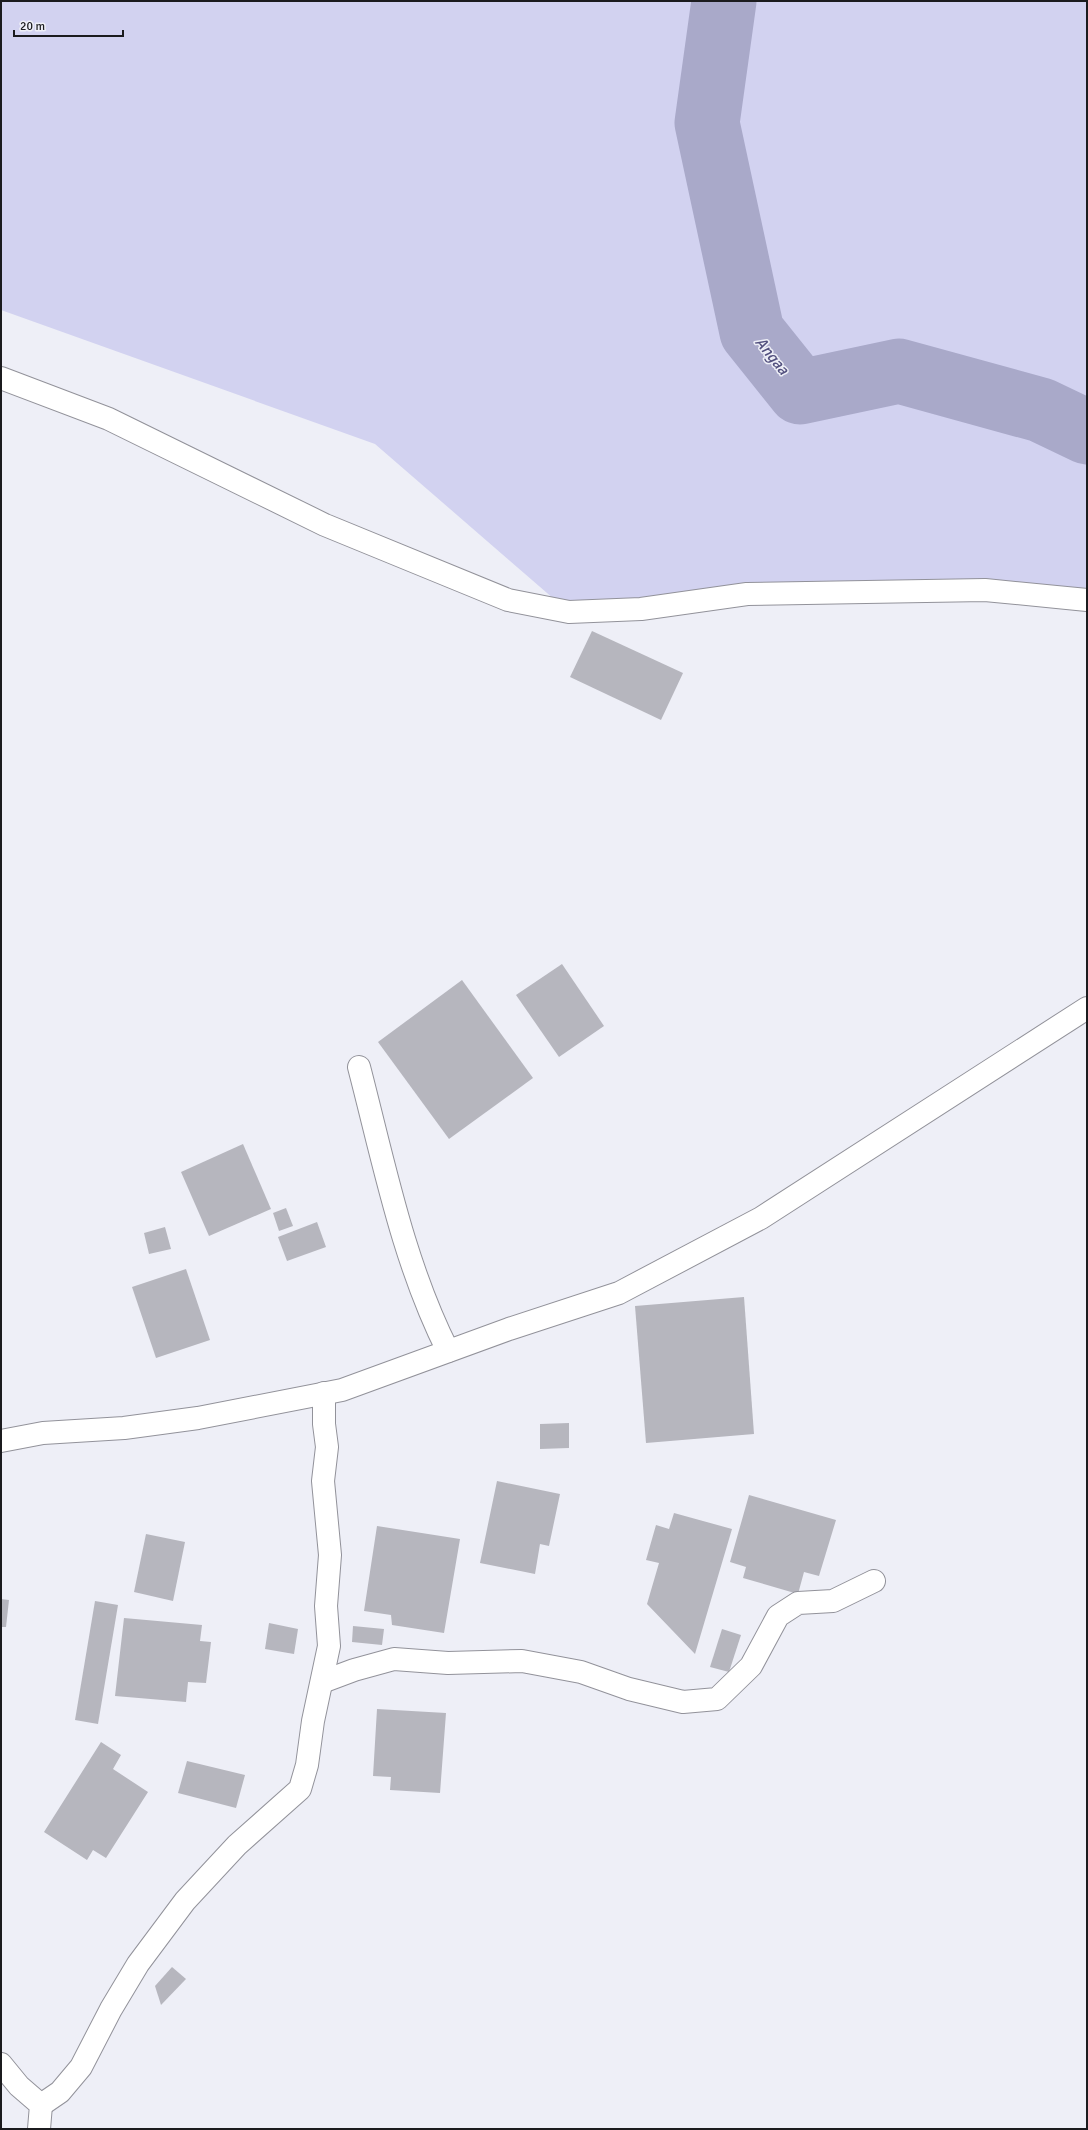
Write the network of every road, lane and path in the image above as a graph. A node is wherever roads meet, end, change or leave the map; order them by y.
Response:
1 (1, 378) edge
2 (1087, 600) edge
3 (1087, 1008) edge
4 (359, 1067) dead end
5 (448, 1351) junction
6 (324, 1393) junction
7 (1, 1441) edge
8 (874, 1581) dead end
9 (322, 1682) junction
10 (1, 2064) edge
11 (41, 2105) junction
12 (39, 2129) edge

1 - 2 street
3 - 5 street
4 - 5 street
5 - 6 street
6 - 7 street
6 - 9 street
8 - 9 street
9 - 11 street
10 - 11 street
11 - 12 street

